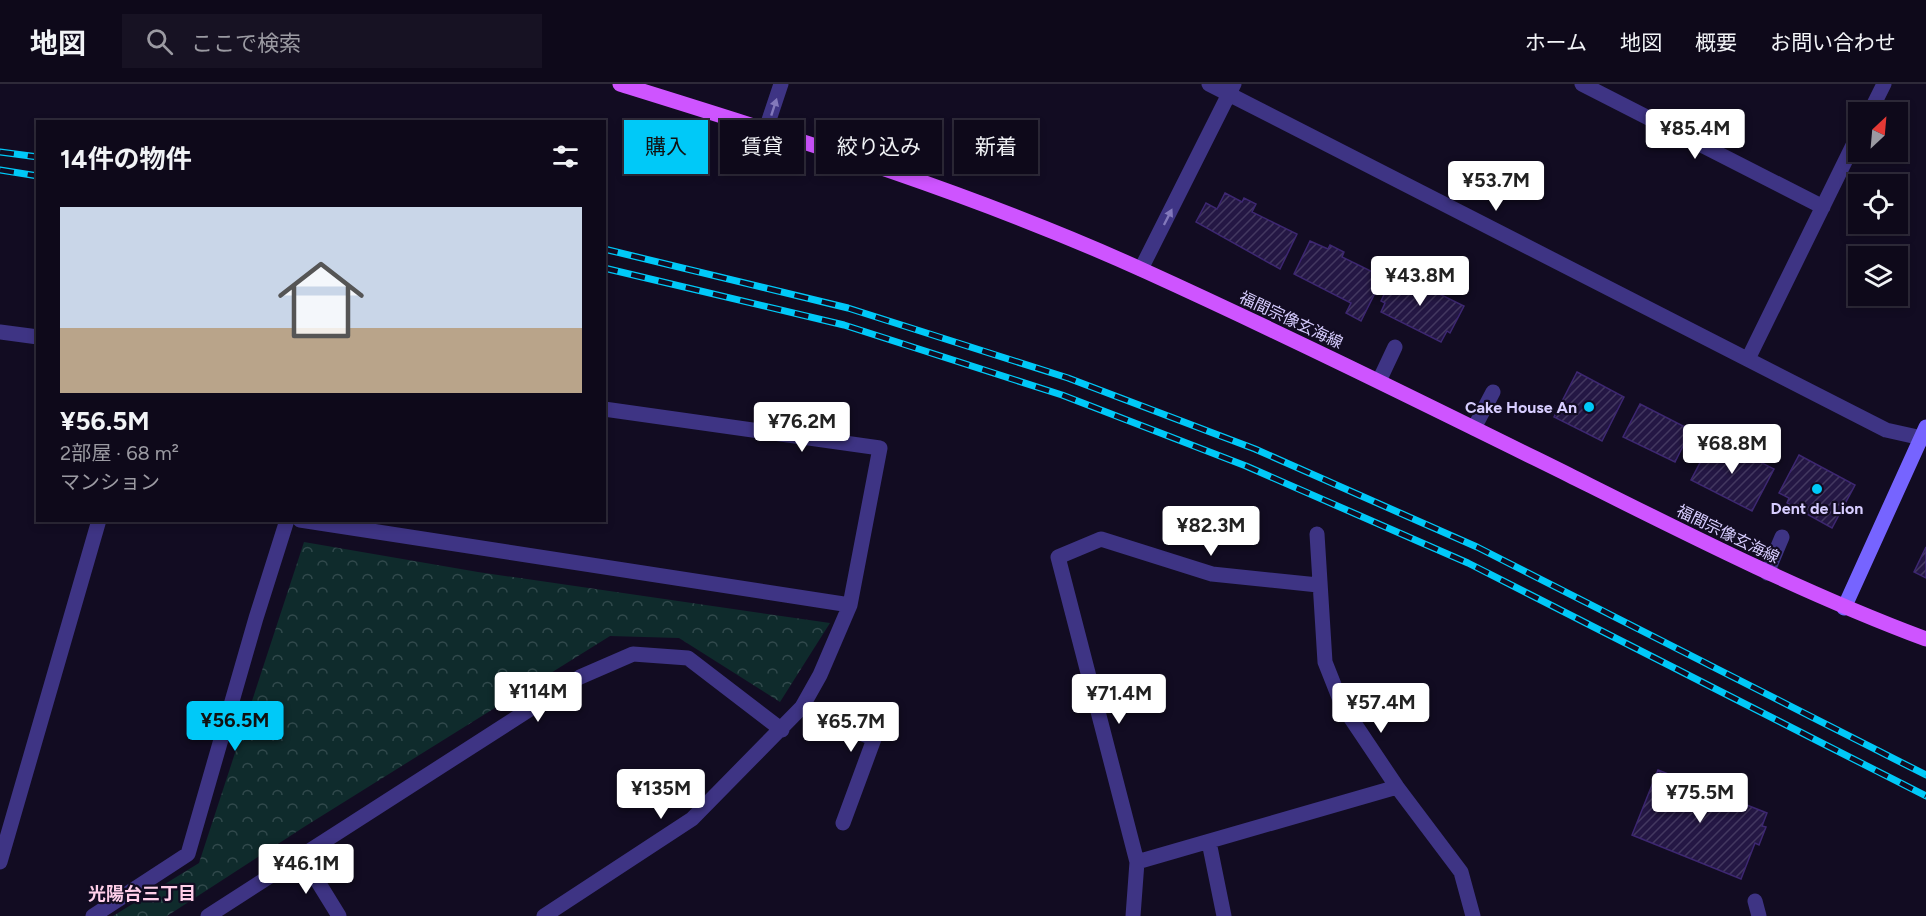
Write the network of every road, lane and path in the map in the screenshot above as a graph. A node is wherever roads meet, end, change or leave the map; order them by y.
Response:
1 (620, 84) edge
2 (781, 84) edge
3 (1209, 84) edge
4 (1582, 84) edge
5 (1884, 84) edge
6 (1232, 89) edge
7 (1875, 102) edge
8 (737, 120) edge
9 (769, 120) edge
10 (804, 142) edge
11 (1848, 156) edge
12 (1823, 207) junction
13 (1141, 269) junction
14 (0, 332) edge
15 (36, 337) edge
16 (1395, 347) dead end
17 (1748, 359) junction
18 (1378, 381) junction
19 (1493, 392) dead end
20 (606, 409) edge
21 (1474, 428) junction
22 (1924, 435) edge
23 (98, 522) edge
24 (286, 522) edge
25 (313, 522) edge
26 (1317, 534) dead end
27 (1782, 537) dead end
28 (1767, 573) junction
29 (1318, 585) junction
30 (850, 605) junction
31 (1844, 609) junction
32 (1926, 639) edge
33 (802, 707) junction
34 (782, 730) junction
35 (1397, 787) junction
36 (843, 823) dead end
37 (1209, 842) junction
38 (302, 856) junction
39 (0, 862) edge
40 (1137, 862) junction
41 (1755, 901) dead end
42 (548, 915) edge
43 (93, 916) edge
44 (208, 916) edge
45 (339, 916) edge
46 (1133, 916) edge
47 (1224, 916) edge
48 (1473, 916) edge
49 (1759, 916) edge

1 - 8 main road, 福間宗像玄海線
9 -> 2 street
3 - 6 street
4 - 12 street
5 - 7 street
13 -> 6 street
6 - 17 street
10 - 13 main road, 福間宗像玄海線
11 - 12 street
12 - 17 street
13 - 18 main road, 福間宗像玄海線
14 - 15 street
16 - 18 street
17 - 22 street
18 - 21 main road, 福間宗像玄海線
19 - 21 street
20 - 30 street
21 - 28 main road, 福間宗像玄海線
22 - 31 street
23 - 39 street
24 - 43 street
25 - 30 street
26 - 29 street
27 - 28 street
28 - 31 main road, 福間宗像玄海線
29 - 35 street
29 - 40 street
30 - 33 street
31 - 32 main road, 福間宗像玄海線
33 - 34 street
33 - 36 street
34 - 38 street
34 - 42 street
35 - 37 street
35 - 48 street
37 - 40 street
37 - 47 street
38 - 44 street
38 - 45 street
40 - 46 street
41 - 49 street

